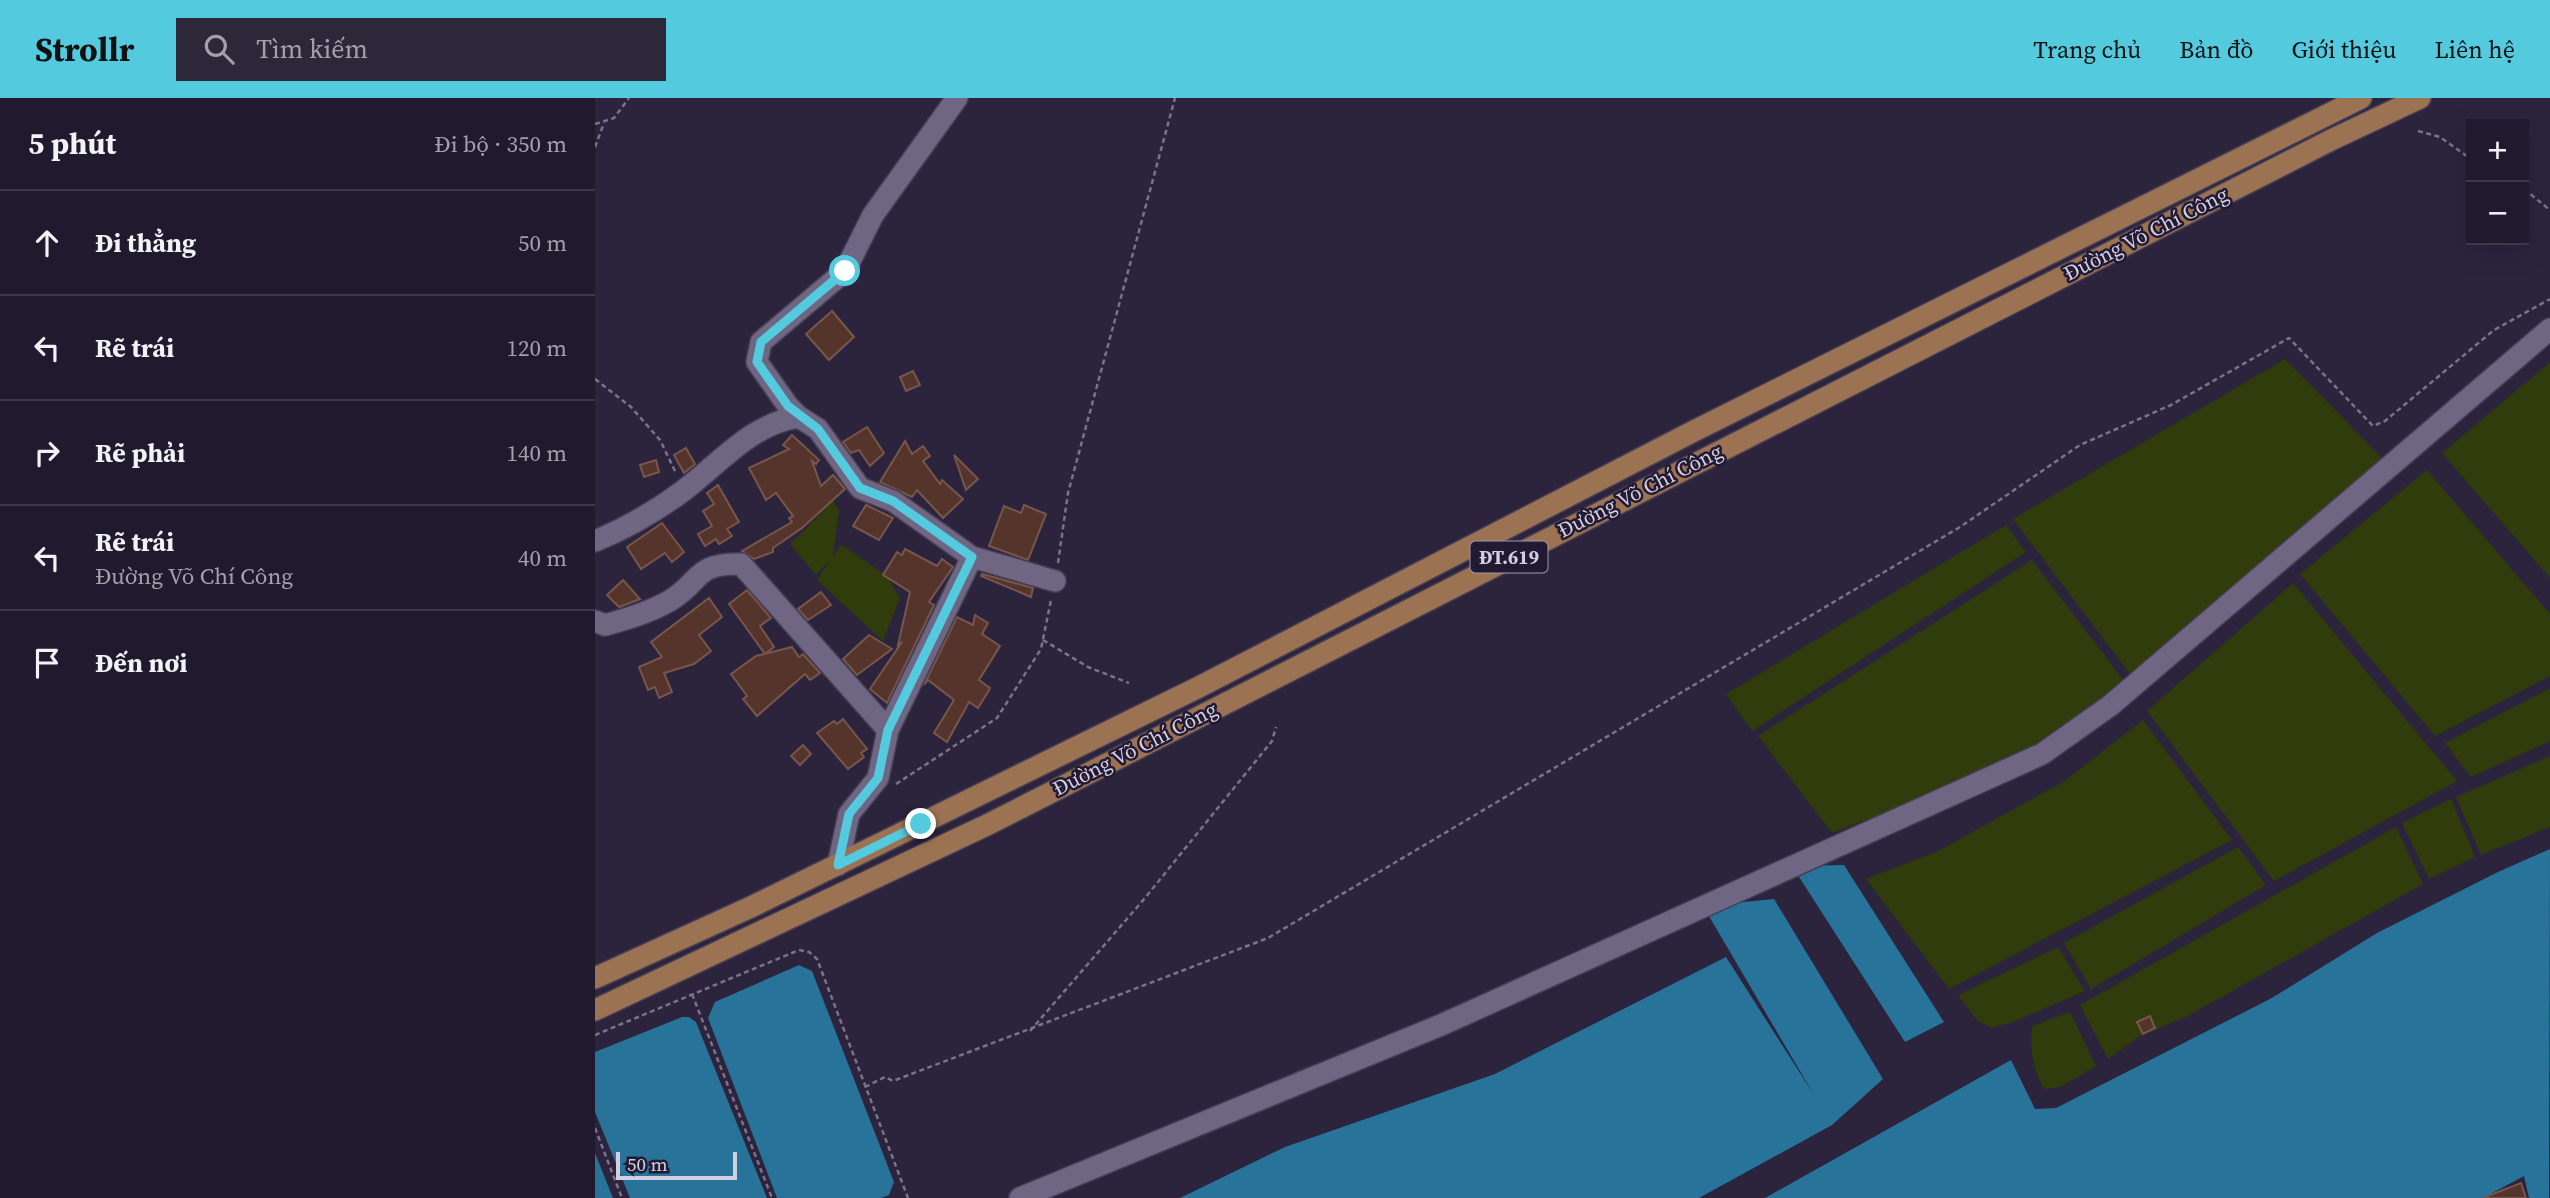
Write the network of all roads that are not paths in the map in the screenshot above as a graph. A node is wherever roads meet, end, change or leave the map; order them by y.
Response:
1 (957, 98) edge
2 (2361, 98) edge
3 (2420, 98) edge
4 (2550, 329) edge
5 (799, 417) junction
6 (595, 541) edge
7 (972, 557) junction
8 (1055, 581) road end
9 (595, 621) edge
10 (888, 730) junction
11 (921, 824) junction
12 (934, 850) junction
13 (838, 865) junction
14 (595, 978) edge
15 (595, 1010) edge
16 (1020, 1198) edge

1 - 5 street
2 - 11 main road, Đường Võ Chí Công / ĐT.619
3 - 12 main road, Đường Võ Chí Công / ĐT.619
4 - 16 street
5 - 6 street
5 - 7 street
7 - 8 street
7 - 10 street
9 - 10 street
10 - 13 street
11 - 12 main road
11 - 13 main road, Đường Võ Chí Công / ĐT.619
12 - 15 main road, Đường Võ Chí Công / ĐT.619
13 - 14 main road, Đường Võ Chí Công / ĐT.619

